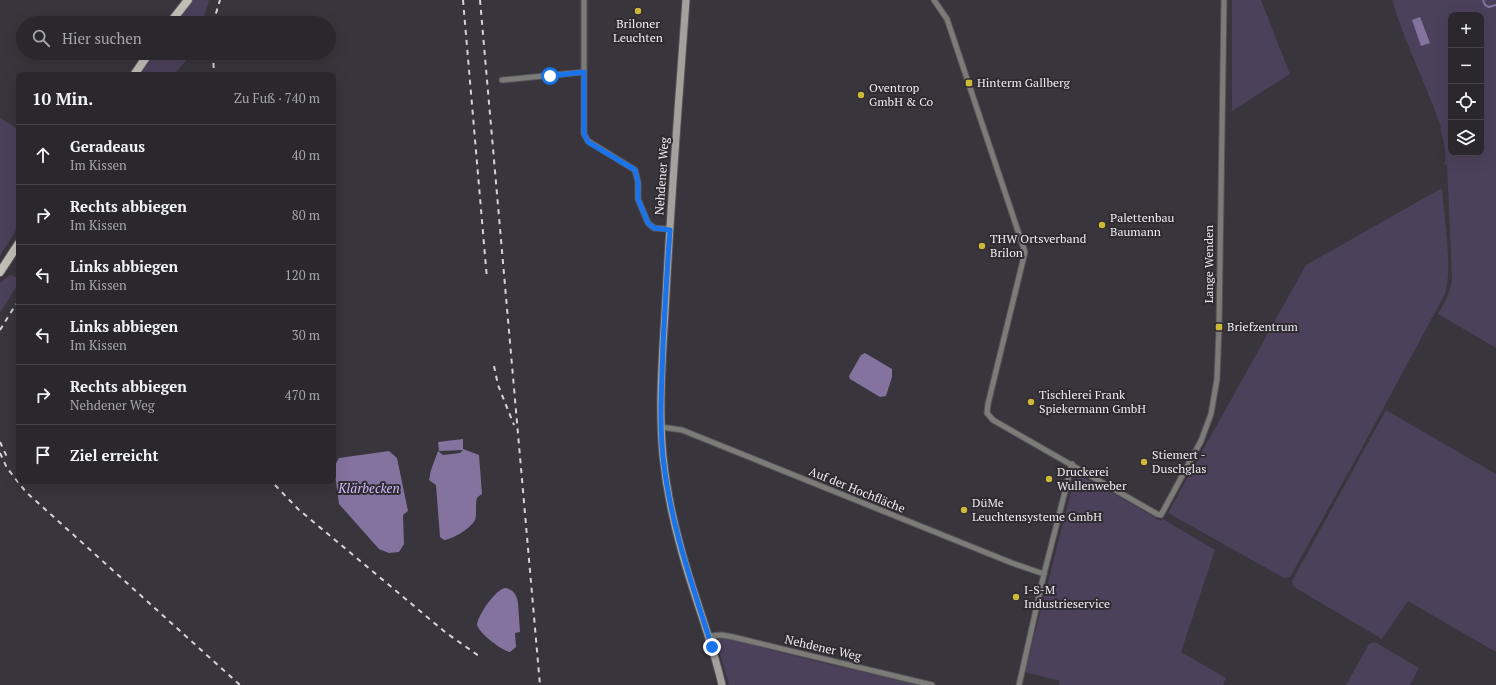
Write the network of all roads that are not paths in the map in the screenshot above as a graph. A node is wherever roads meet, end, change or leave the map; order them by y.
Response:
1 (188, 0) edge
2 (584, 0) edge
3 (686, 0) edge
4 (934, 0) edge
5 (1224, 0) edge
6 (175, 16) edge
7 (144, 60) edge
8 (136, 72) edge
9 (584, 72) junction
10 (502, 80) dead end
11 (670, 230) junction
12 (16, 248) edge
13 (0, 272) edge
14 (661, 427) junction
15 (1072, 464) junction
16 (1044, 574) junction
17 (708, 636) junction
18 (722, 685) edge
19 (932, 685) edge
20 (1019, 685) edge

1 - 6 main road
2 - 9 street
3 - 11 street, Nehdener Weg
4 - 15 street
5 - 15 street, Lange Wenden
7 - 8 main road
9 - 10 street
9 - 11 street
11 - 14 street, Nehdener Weg
12 - 13 main road
14 - 16 street, Auf der Hochfläche
14 - 17 street, Nehdener Weg
15 - 16 street
16 - 20 street
17 - 18 street, Nehdener Weg
17 - 19 street, Nehdener Weg

